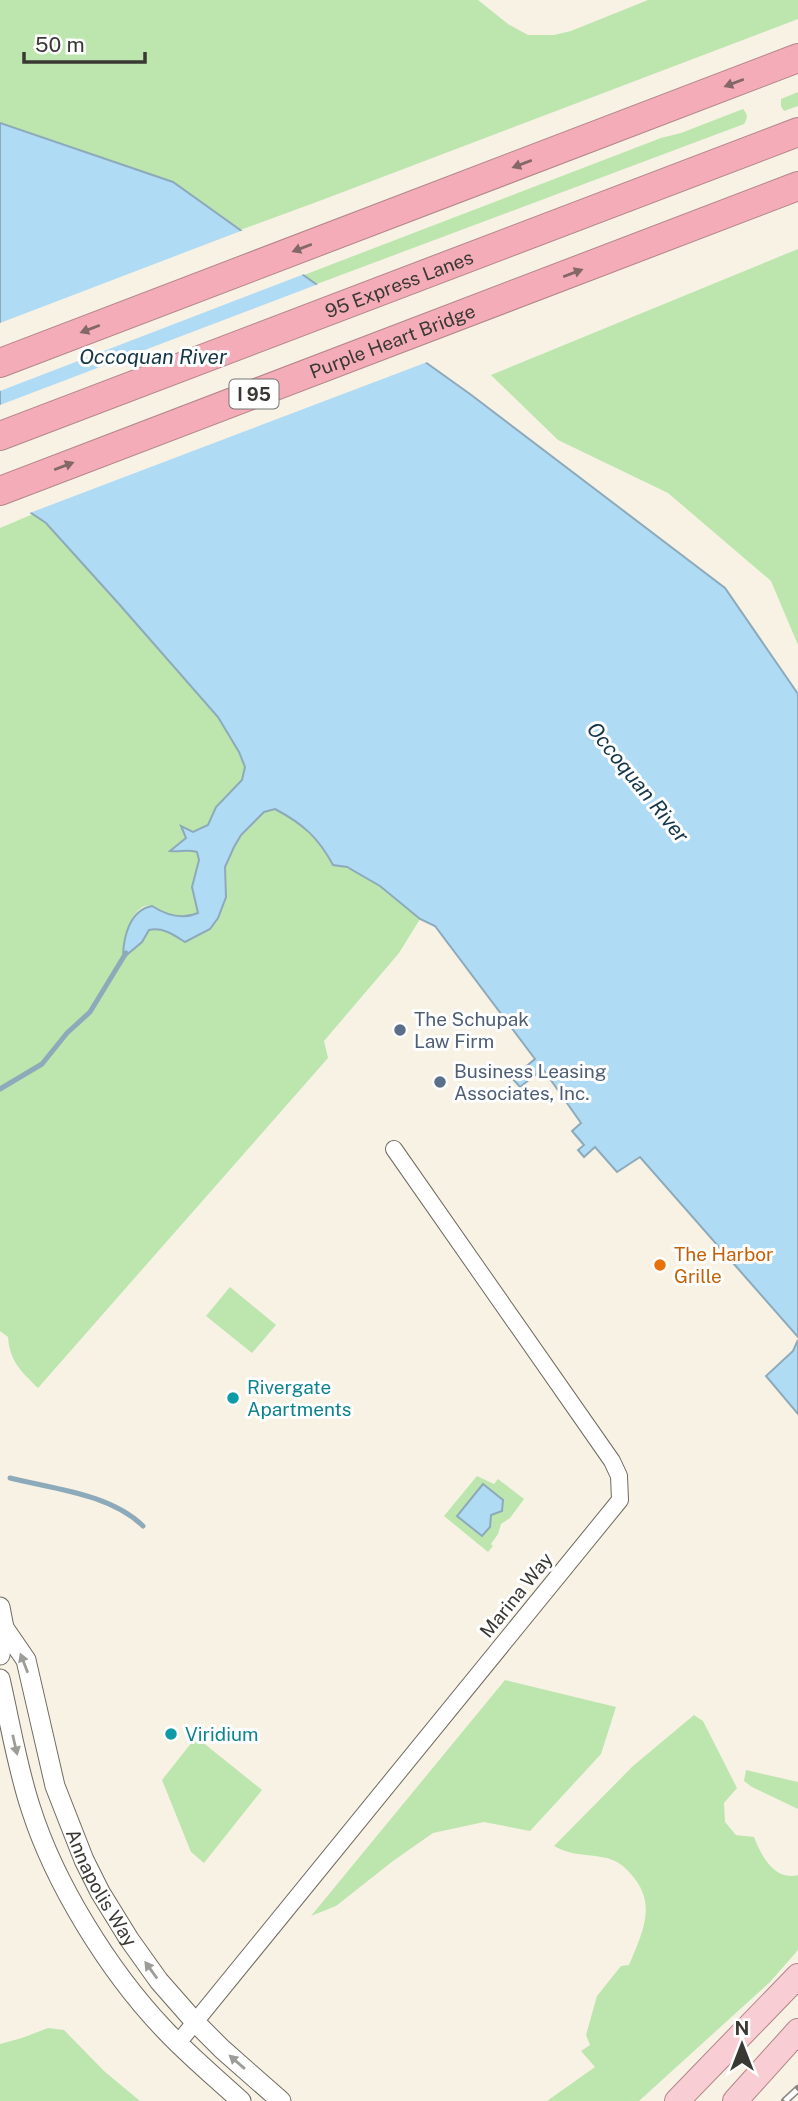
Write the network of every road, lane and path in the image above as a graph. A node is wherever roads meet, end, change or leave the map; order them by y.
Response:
1 (794, 59) edge
2 (798, 132) edge
3 (798, 186) edge
4 (0, 363) edge
5 (0, 436) edge
6 (0, 491) edge
7 (394, 1149) dead end
8 (0, 1607) edge
9 (4, 1628) junction
10 (0, 1655) edge
11 (0, 1679) edge
12 (797, 1977) edge
13 (195, 2022) junction
14 (798, 2031) edge
15 (178, 2043) junction
16 (241, 2101) edge
17 (281, 2101) edge
18 (677, 2101) edge
19 (735, 2101) edge

1 -> 4 highway
2 - 5 highway, 95 Express Lanes
6 -> 3 highway, Purple Heart Bridge / I 95
7 - 13 street, Marina Way
8 - 9 street, Annapolis Way
9 - 10 street, Annapolis Way
13 -> 9 street, Annapolis Way
11 -> 15 street, Annapolis Way
12 - 18 main road
13 - 15 street, Marina Way
17 -> 13 street, Annapolis Way
14 - 19 main road
15 - 16 street, Annapolis Way

